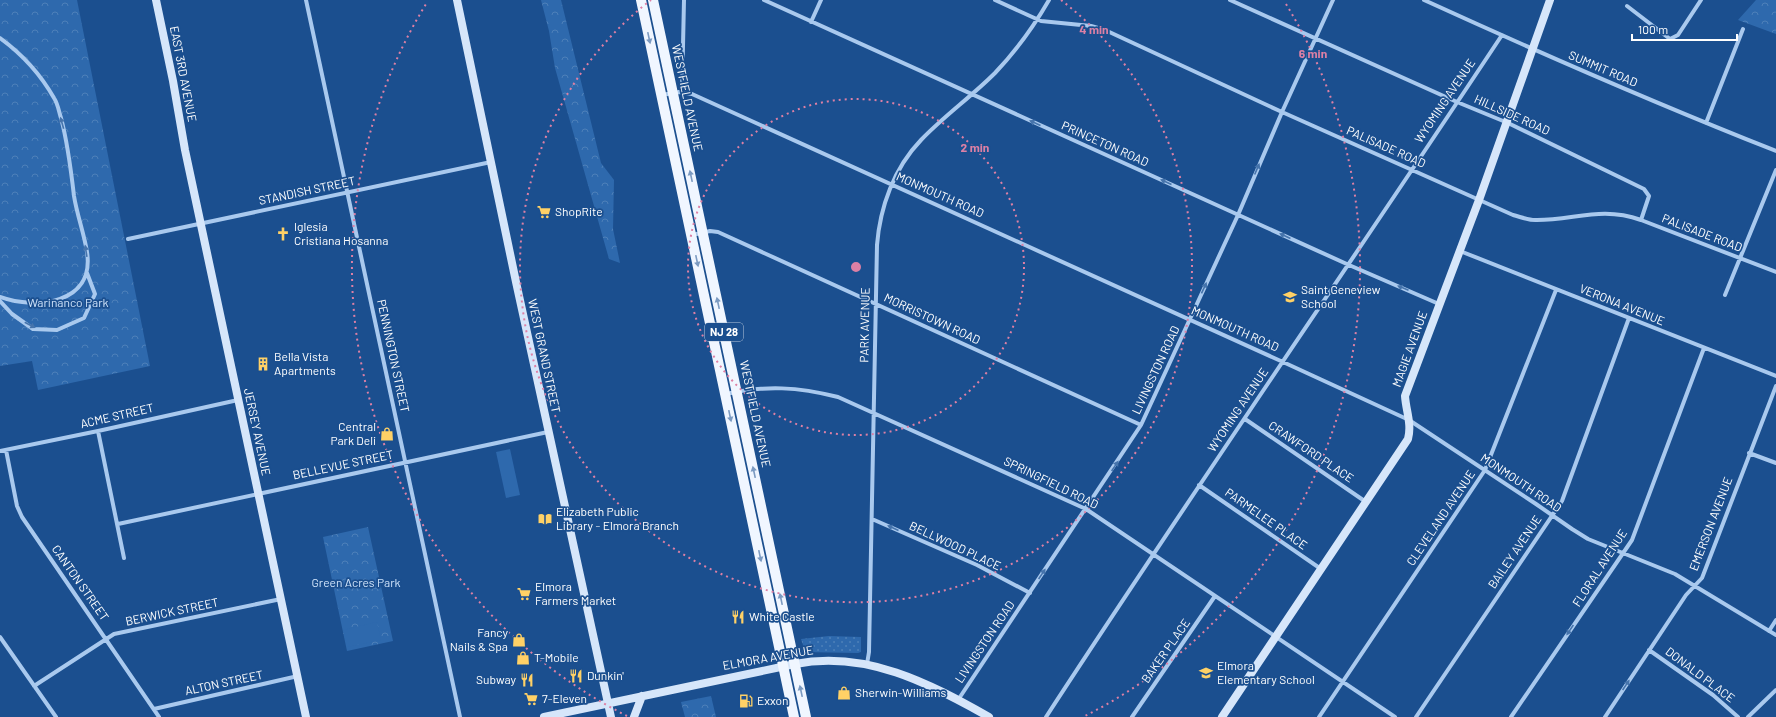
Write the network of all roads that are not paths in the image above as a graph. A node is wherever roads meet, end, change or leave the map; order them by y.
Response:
1 (156, 0) edge
2 (306, 0) edge
3 (457, 0) edge
4 (641, 0) edge
5 (653, 0) edge
6 (684, 0) edge
7 (764, 0) edge
8 (821, 0) edge
9 (995, 0) edge
10 (1049, 0) edge
11 (1230, 0) edge
12 (1333, 0) edge
13 (1424, 0) edge
14 (1550, 0) edge
15 (1701, 0) edge
16 (1627, 6) dead end
17 (1038, 19) junction
18 (811, 22) junction
19 (1743, 29) dead end
20 (1502, 35) junction
21 (0, 38) edge
22 (1315, 40) junction
23 (1533, 49) junction
24 (678, 92) junction
25 (972, 94) junction
26 (662, 95) junction
27 (1457, 102) junction
28 (1282, 112) junction
29 (1508, 123) junction
30 (1706, 124) junction
31 (1776, 151) edge
32 (185, 152) joint
33 (491, 162) junction
34 (1411, 169) junction
35 (1776, 170) edge
36 (892, 185) junction
37 (348, 192) junction
38 (1480, 200) junction
39 (1238, 214) junction
40 (1641, 220) junction
41 (201, 225) junction
42 (703, 233) junction
43 (692, 236) junction
44 (128, 240) dead end
45 (1460, 251) junction
46 (1739, 258) junction
47 (1349, 265) junction
48 (86, 271) junction
49 (1776, 272) edge
50 (1556, 290) junction
51 (1725, 295) dead end
52 (0, 297) edge
53 (0, 301) edge
54 (876, 304) junction
55 (1439, 304) junction
56 (1629, 318) junction
57 (1189, 320) junction
58 (1704, 348) junction
59 (1283, 362) junction
60 (1776, 376) edge
61 (1776, 386) edge
62 (736, 391) junction
63 (725, 394) junction
64 (238, 400) junction
65 (873, 413) junction
66 (1244, 419) junction
67 (1409, 420) junction
68 (1141, 425) junction
69 (98, 431) junction
70 (548, 432) junction
71 (6, 450) junction
72 (0, 451) edge
73 (1749, 453) junction
74 (406, 462) junction
75 (1776, 463) edge
76 (1485, 470) junction
77 (1199, 484) junction
78 (258, 493) junction
79 (1366, 502) junction
80 (1086, 509) junction
81 (1552, 515) junction
82 (872, 519) junction
83 (118, 524) junction
84 (766, 529) junction
85 (755, 531) junction
86 (1624, 552) junction
87 (1152, 554) junction
88 (124, 558) dead end
89 (1321, 569) junction
90 (1695, 586) junction
91 (1030, 593) junction
92 (1215, 596) junction
93 (281, 599) junction
94 (1776, 620) edge
95 (1769, 630) junction
96 (1776, 635) edge
97 (0, 637) edge
98 (1276, 637) junction
99 (106, 638) junction
100 (1649, 650) junction
101 (795, 664) junction
102 (867, 664) junction
103 (783, 667) junction
104 (298, 676) junction
105 (1342, 682) junction
106 (34, 686) junction
107 (1776, 690) edge
108 (642, 696) junction
109 (958, 700) junction
110 (608, 703) junction
111 (154, 709) junction
112 (1607, 716) edge
113 (56, 717) edge
114 (159, 717) edge
115 (306, 717) edge
116 (460, 717) edge
117 (544, 717) edge
118 (611, 717) edge
119 (634, 717) edge
120 (794, 717) edge
121 (806, 717) edge
122 (989, 717) edge
123 (1046, 717) edge
124 (1132, 717) edge
125 (1222, 717) edge
126 (1319, 717) edge
127 (1394, 717) edge
128 (1416, 717) edge
129 (1511, 717) edge
130 (1738, 717) edge
131 (1748, 717) edge

1 - 32 street, EAST 3RD AVENUE
2 - 37 street, PENNINGTON STREET
3 - 33 street, WEST GRAND STREET
4 -> 26 main road, WESTFIELD AVENUE / NJ 28
5 - 24 main road, WESTFIELD AVENUE / NJ 28
6 - 24 street
7 - 18 street, PRINCETON ROAD
8 - 18 street
9 - 17 street, PALISADE ROAD
10 - 17 street, PARK AVENUE
11 - 22 street, HILLSIDE ROAD
12 - 22 street, LIVINGSTON ROAD
13 - 20 street, SUMMIT ROAD
14 - 23 street, MAGIE AVENUE
15 - 16 street
17 - 25 street, PARK AVENUE
17 - 28 street, PALISADE ROAD
18 - 25 street, PRINCETON ROAD
19 - 30 street
20 - 23 street, SUMMIT ROAD
20 - 27 street, WYOMING AVENUE
48 -> 21 street
22 - 27 street, HILLSIDE ROAD
22 - 28 street, LIVINGSTON ROAD
23 - 29 street, MAGIE AVENUE
23 - 30 street, SUMMIT ROAD
24 - 26 street, MONMOUTH ROAD
24 - 36 street, MONMOUTH ROAD
42 -> 24 main road, WESTFIELD AVENUE / NJ 28
25 - 36 street, PARK AVENUE
39 -> 25 street, PRINCETON ROAD
26 - 43 main road, WESTFIELD AVENUE / NJ 28
27 - 29 street, HILLSIDE ROAD
27 - 34 street, WYOMING AVENUE
28 - 34 street, PALISADE ROAD
39 -> 28 street, LIVINGSTON ROAD
29 - 38 street, MAGIE AVENUE
29 - 40 street, HILLSIDE ROAD
30 - 31 street, SUMMIT ROAD
32 - 41 street, JERSEY AVENUE
33 - 37 street, STANDISH STREET
33 - 70 street, WEST GRAND STREET
34 - 38 street, PALISADE ROAD
34 - 47 street, WYOMING AVENUE
35 - 46 street
36 - 54 street, PARK AVENUE
36 - 57 street, MONMOUTH ROAD
37 - 41 street, STANDISH STREET
37 - 74 street, PENNINGTON STREET
38 - 40 street, PALISADE ROAD
38 - 45 street, MAGIE AVENUE
47 -> 39 street, PRINCETON ROAD
57 -> 39 street, LIVINGSTON ROAD
40 - 46 street, PALISADE ROAD
41 - 44 street, STANDISH STREET
41 - 64 street, JERSEY AVENUE
42 - 43 street, MORRISTOWN ROAD
42 - 54 street, MORRISTOWN ROAD
62 -> 42 main road, WESTFIELD AVENUE / NJ 28
43 -> 63 main road, WESTFIELD AVENUE / NJ 28
45 - 50 street, VERONA AVENUE
45 - 55 street, MAGIE AVENUE
46 - 49 street, PALISADE ROAD
46 - 51 street
55 -> 47 street, PRINCETON ROAD
47 - 59 street, WYOMING AVENUE
48 - 52 street
53 -> 48 street
50 - 56 street, VERONA AVENUE
50 - 76 street, CLEVELAND AVENUE
54 - 65 street, PARK AVENUE
54 - 68 street, MORRISTOWN ROAD
55 - 67 street, MAGIE AVENUE
56 - 58 street, VERONA AVENUE
56 - 81 street, BAILEY AVENUE
57 - 59 street, MONMOUTH ROAD
57 - 68 street, LIVINGSTON ROAD
58 - 60 street, VERONA AVENUE
58 - 86 street, FLORAL AVENUE
59 - 66 street, WYOMING AVENUE
59 - 67 street, MONMOUTH ROAD
61 - 73 street, EMERSON AVENUE
62 - 63 street, SPRINGFIELD ROAD
62 - 65 street, SPRINGFIELD ROAD
84 -> 62 main road, WESTFIELD AVENUE / NJ 28
63 -> 85 main road, WESTFIELD AVENUE / NJ 28
64 - 69 street, ACME STREET
64 - 78 street, JERSEY AVENUE
65 - 80 street, SPRINGFIELD ROAD
65 - 82 street, PARK AVENUE
66 - 77 street, WYOMING AVENUE
66 - 79 street, CRAWFORD PLACE
67 - 76 street, MONMOUTH ROAD
67 - 79 street, MAGIE AVENUE
80 -> 68 street, LIVINGSTON ROAD
69 - 71 street, ACME STREET
69 - 83 street
70 - 74 street, BELLEVUE STREET
70 - 110 street, WEST GRAND STREET
71 - 72 street, ACME STREET
71 - 99 street, CANTON STREET
73 - 75 street
73 - 90 street, EMERSON AVENUE
74 - 78 street, BELLEVUE STREET
74 - 116 street, PENNINGTON STREET
76 - 81 street, MONMOUTH ROAD
76 - 105 street, CLEVELAND AVENUE
77 - 87 street, WYOMING AVENUE
77 - 89 street, PARMELEE PLACE
78 - 83 street, BELLEVUE STREET
78 - 93 street, JERSEY AVENUE
79 - 89 street, MAGIE AVENUE
80 - 87 street, SPRINGFIELD ROAD
91 -> 80 street, LIVINGSTON ROAD
81 - 86 street, MONMOUTH ROAD
81 - 128 street, BAILEY AVENUE
91 -> 82 street, BELLWOOD PLACE
82 - 102 street, PARK AVENUE
83 - 88 street
84 - 85 main road
101 -> 84 main road, WESTFIELD AVENUE / NJ 28
85 -> 103 main road, WESTFIELD AVENUE / NJ 28
86 - 90 street, MONMOUTH ROAD
86 -> 129 street, FLORAL AVENUE
87 - 92 street, SPRINGFIELD ROAD
87 - 123 street, WYOMING AVENUE
89 - 98 street, MAGIE AVENUE
90 - 95 street, MONMOUTH ROAD
90 - 100 street, EMERSON AVENUE
91 - 109 street, LIVINGSTON ROAD
92 - 98 street, SPRINGFIELD ROAD
92 - 124 street, BAKER PLACE
93 - 99 street, BERWICK STREET
93 - 104 street, JERSEY AVENUE
94 - 95 street
95 - 96 street, MONMOUTH ROAD
97 - 106 street
98 - 105 street, SPRINGFIELD ROAD
98 - 125 street, MAGIE AVENUE
99 - 106 street, BERWICK STREET
99 - 111 street, CANTON STREET
112 -> 100 street, EMERSON AVENUE
100 - 130 street, DONALD PLACE
101 - 102 street, ELMORA AVENUE
101 - 103 street, ELMORA AVENUE
121 -> 101 main road, WESTFIELD AVENUE / NJ 28
102 - 109 street, ELMORA AVENUE
103 - 108 street, ELMORA AVENUE
103 - 120 main road, WESTFIELD AVENUE / NJ 28
104 - 111 street, ALTON STREET
104 - 115 street, JERSEY AVENUE
105 - 126 street, CLEVELAND AVENUE
105 - 127 street, SPRINGFIELD ROAD
106 - 113 street
107 - 131 street
108 - 110 street, ELMORA AVENUE
108 - 119 street
109 - 122 street, ELMORA AVENUE
110 - 117 street, ELMORA AVENUE
110 - 118 street, WEST GRAND STREET
111 - 114 street, CANTON STREET

